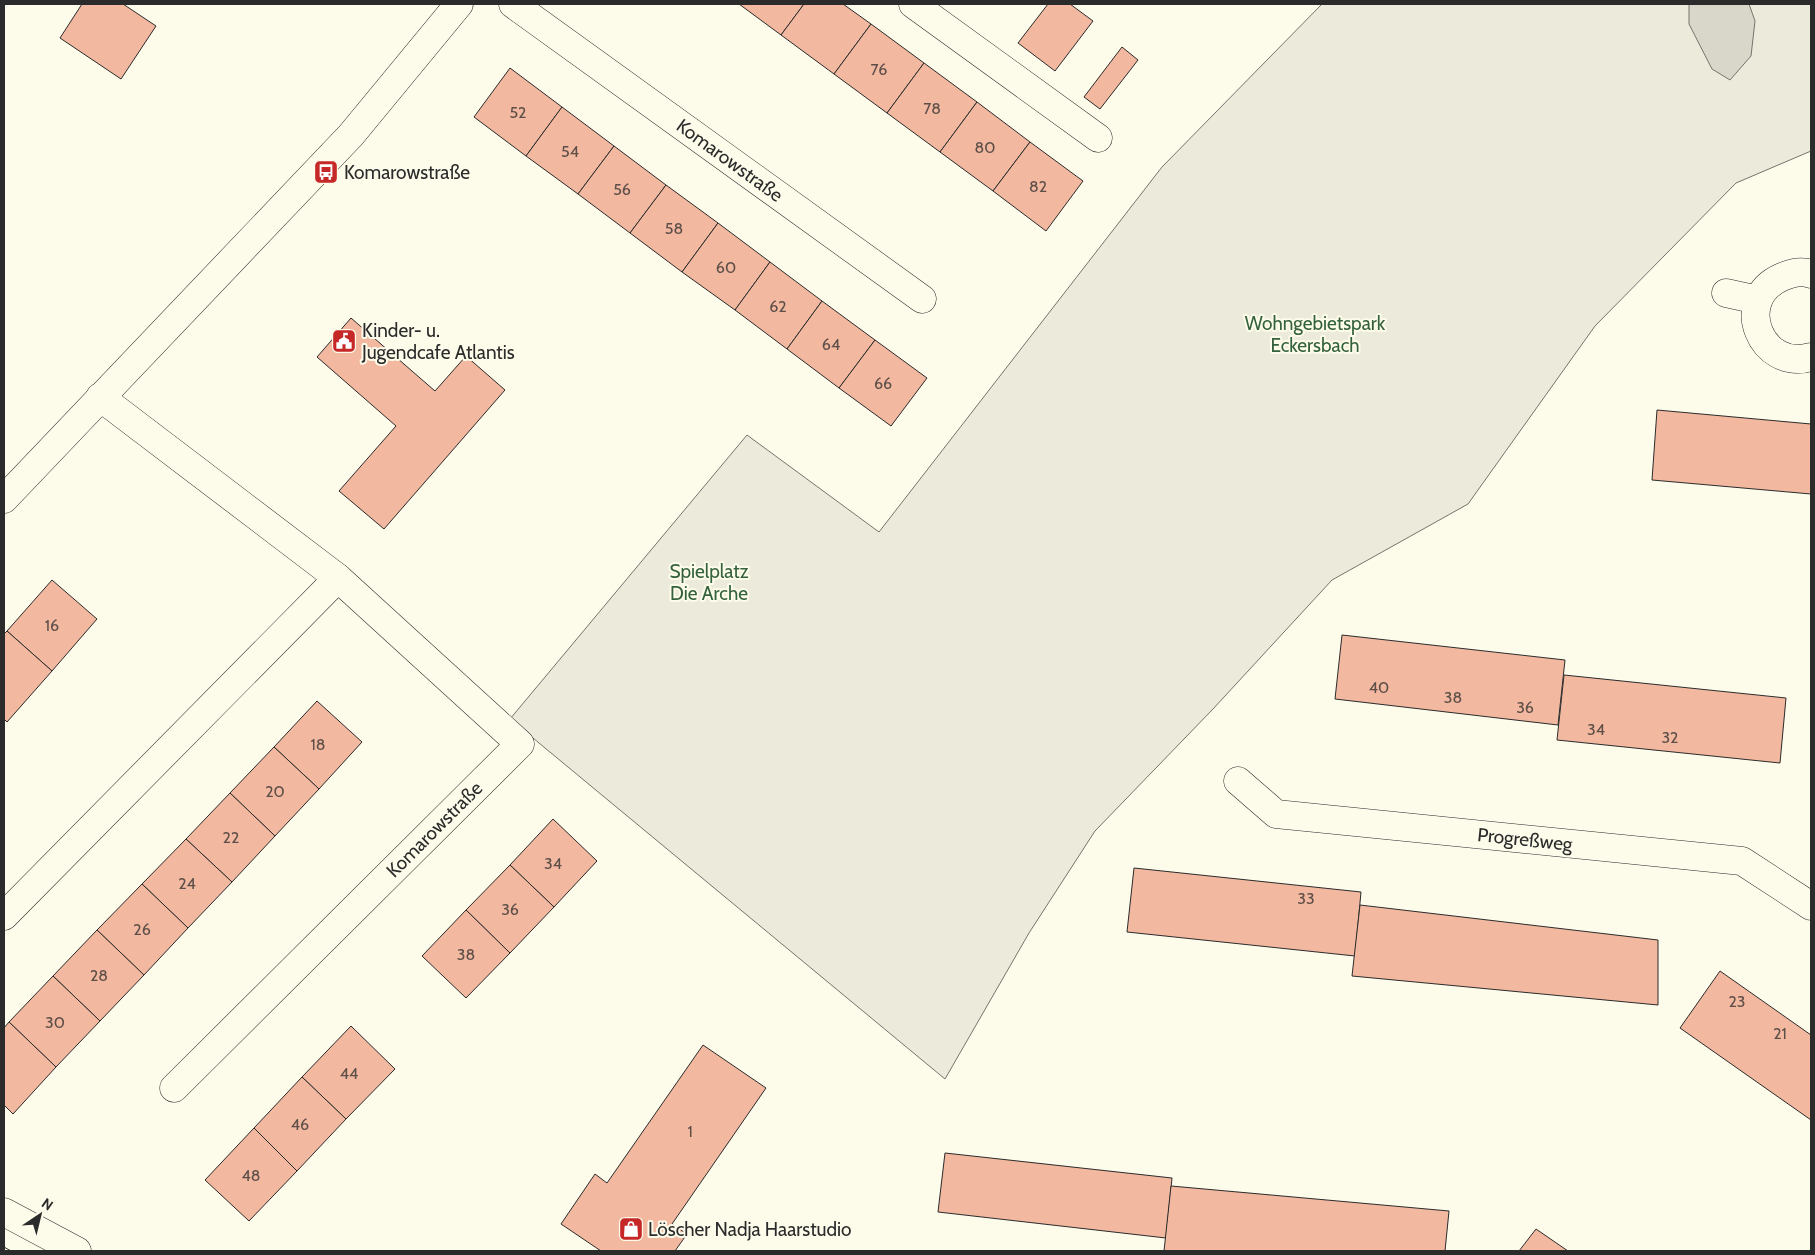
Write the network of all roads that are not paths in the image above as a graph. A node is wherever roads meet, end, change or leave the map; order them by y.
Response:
1 (459, 4) edge
2 (513, 4) edge
3 (913, 4) edge
4 (1098, 138) dead end
5 (1811, 274) edge
6 (1726, 294) dead end
7 (922, 299) dead end
8 (1758, 300) junction
9 (1811, 357) edge
10 (100, 397) junction
11 (4, 499) edge
12 (338, 578) junction
13 (1238, 781) dead end
14 (1811, 906) edge
15 (4, 916) edge
16 (174, 1088) dead end
17 (4, 1212) edge
18 (78, 1251) edge

1 - 10 street
2 - 7 street, Komarowstraße
3 - 4 street
5 - 8 street
6 - 8 street
8 - 9 street
10 - 11 street
10 - 12 street, Komarowstraße
12 - 15 street
12 - 16 street, Komarowstraße
13 - 14 street, Progreßweg
17 - 18 street

